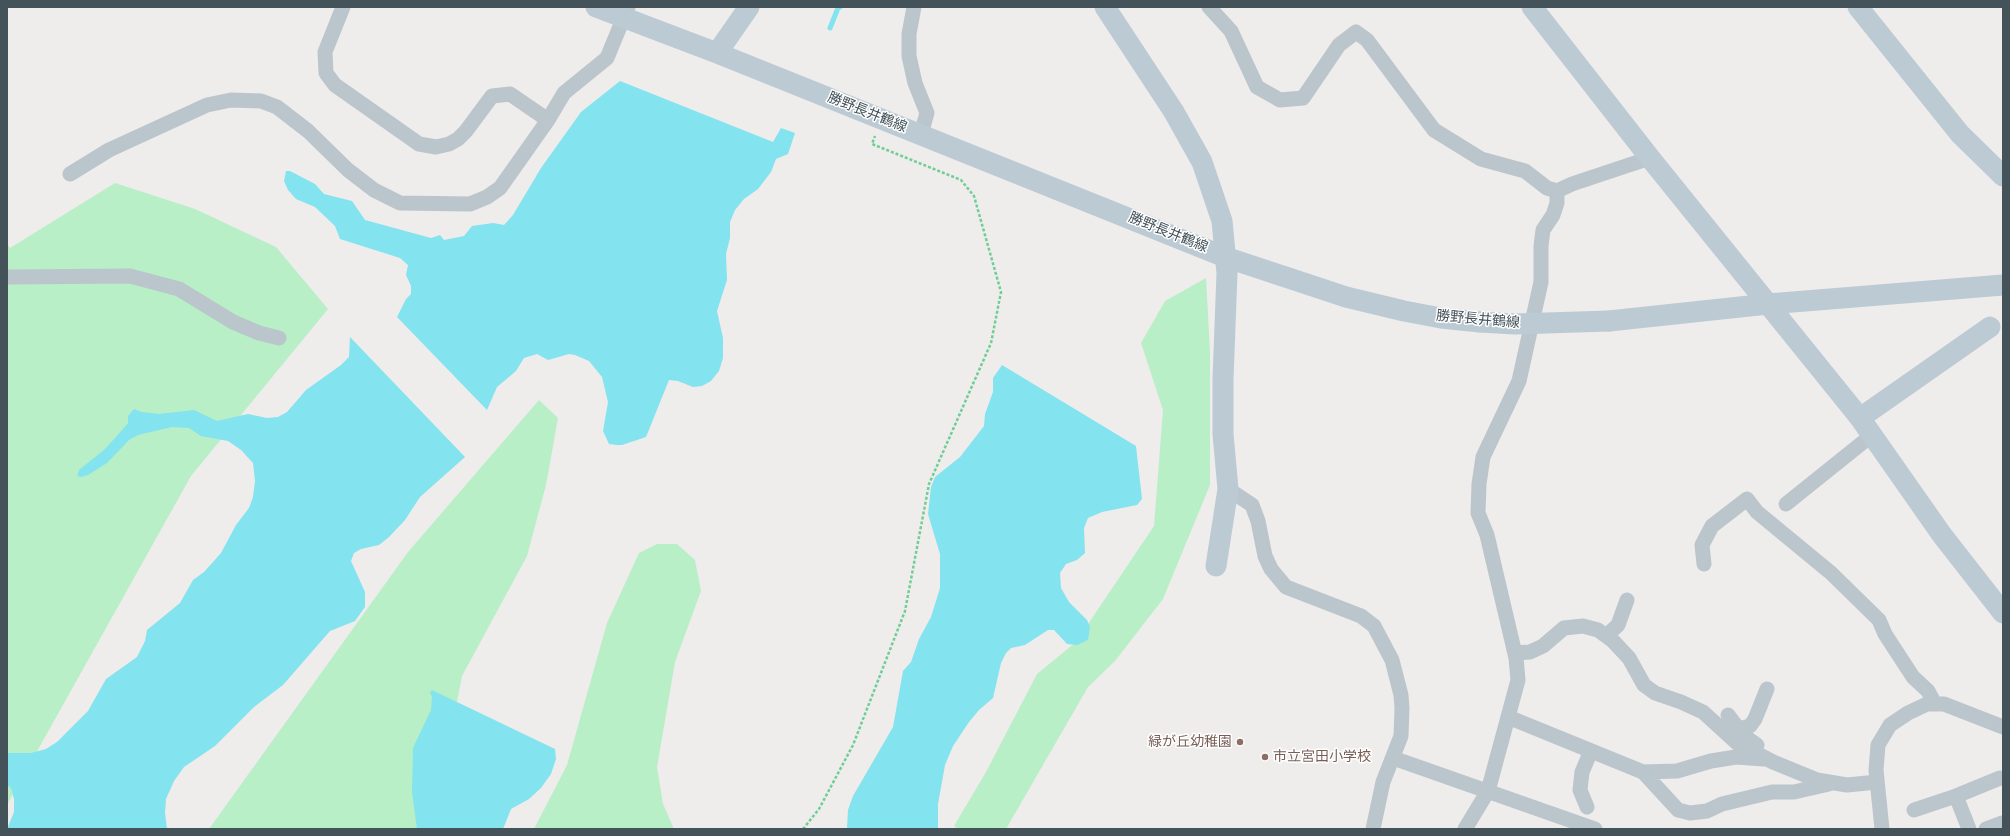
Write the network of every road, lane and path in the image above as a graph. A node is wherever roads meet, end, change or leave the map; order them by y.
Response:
1 (343, 7) edge
2 (596, 7) edge
3 (749, 7) edge
4 (914, 7) edge
5 (1105, 7) edge
6 (1209, 7) edge
7 (1532, 7) edge
8 (1858, 7) edge
9 (626, 12) edge
10 (717, 53) junction
11 (883, 119) junction
12 (548, 120) junction
13 (921, 134) junction
14 (1650, 158) junction
15 (70, 174) dead end
16 (2003, 176) edge
17 (1557, 191) junction
18 (1225, 256) junction
19 (7, 276) edge
20 (2003, 285) edge
21 (1768, 304) junction
22 (1990, 327) dead end
23 (279, 338) dead end
24 (1860, 418) junction
25 (1872, 435) junction
26 (1228, 489) junction
27 (1786, 504) dead end
28 (1704, 564) dead end
29 (1216, 566) dead end
30 (1627, 600) dead end
31 (2003, 613) edge
32 (1606, 636) junction
33 (1515, 653) junction
34 (1767, 689) dead end
35 (1935, 704) junction
36 (1728, 715) dead end
37 (1508, 717) junction
38 (2003, 727) edge
39 (1739, 729) junction
40 (1591, 751) junction
41 (1393, 758) junction
42 (1769, 760) junction
43 (1643, 772) junction
44 (2000, 778) dead end
45 (1877, 782) junction
46 (1836, 783) junction
47 (1488, 791) junction
48 (1956, 796) junction
49 (1587, 807) dead end
50 (1914, 810) dead end
51 (2002, 824) edge
52 (803, 829) edge
53 (1373, 829) edge
54 (1465, 829) edge
55 (1595, 829) edge
56 (1882, 829) edge
57 (1969, 829) edge
58 (1986, 829) edge

1 - 12 street
2 - 9 street, 勝野長井鶴線
3 - 10 street
4 - 13 street
5 - 18 street
6 - 17 street
7 - 14 street
8 - 16 street
9 - 10 street, 勝野長井鶴線
9 - 12 street
10 - 11 street, 勝野長井鶴線
11 - 13 street, 勝野長井鶴線
11 - 52 path
12 - 15 street
13 - 18 street, 勝野長井鶴線
14 - 17 street
14 - 21 street
17 - 33 street
18 - 21 street, 勝野長井鶴線, bridge
18 - 26 street
19 - 23 street
20 - 21 street, 勝野長井鶴線
21 - 24 street
22 - 24 street
24 - 25 street
25 - 27 street
25 - 31 street
26 - 29 street
26 - 41 street
28 - 35 street
30 - 32 street
32 - 33 street
32 - 42 street
33 - 37 street
34 - 39 street
35 - 38 street
35 - 45 street
36 - 39 street
37 - 40 street
37 - 47 street
39 - 42 street
40 - 43 street
40 - 49 street
41 - 47 street
41 - 53 street
42 - 43 street
42 - 46 street
43 - 46 street
44 - 48 street
45 - 46 street
45 - 56 street
47 - 54 street
47 - 55 street
48 - 50 street
48 - 57 street
51 - 58 street

